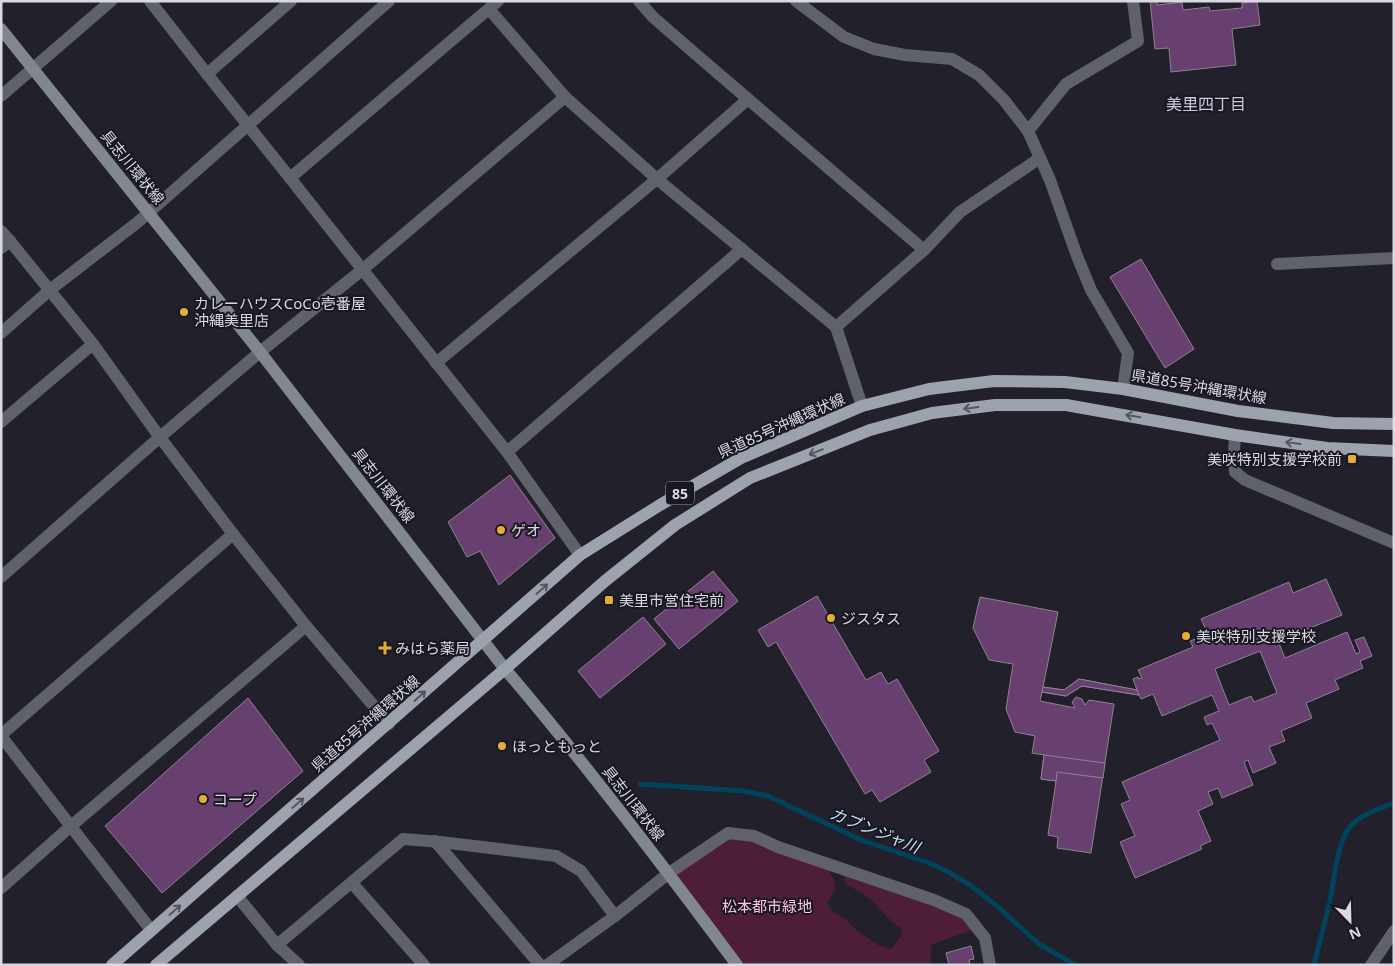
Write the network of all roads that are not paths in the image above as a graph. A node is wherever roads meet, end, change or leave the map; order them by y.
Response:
1 (110, 1) edge
2 (150, 1) edge
3 (291, 1) edge
4 (389, 1) edge
5 (640, 1) edge
6 (796, 1) edge
7 (1133, 1) edge
8 (493, 5) edge
9 (1, 29) edge
10 (34, 69) junction
11 (207, 74) junction
12 (1, 96) edge
13 (565, 97) junction
14 (748, 99) junction
15 (248, 126) junction
16 (1028, 131) junction
17 (1040, 158) junction
18 (290, 178) junction
19 (658, 179) junction
20 (149, 213) junction
21 (4, 240) edge
22 (742, 249) junction
23 (924, 250) junction
24 (1394, 258) edge
25 (1277, 264) dead end
26 (362, 270) junction
27 (51, 289) junction
28 (836, 327) junction
29 (1, 333) edge
30 (93, 344) junction
31 (260, 352) junction
32 (436, 363) junction
33 (1123, 389) junction
34 (862, 406) junction
35 (1, 422) edge
36 (1394, 424) edge
37 (1235, 435) junction
38 (160, 437) junction
39 (1394, 451) edge
40 (507, 452) junction
41 (233, 534) junction
42 (1394, 543) edge
43 (580, 555) junction
44 (1, 577) edge
45 (306, 626) junction
46 (483, 640) junction
47 (505, 669) junction
48 (389, 724) junction
49 (1, 735) edge
50 (71, 826) junction
51 (435, 841) junction
52 (669, 873) junction
53 (352, 883) junction
54 (1, 888) edge
55 (237, 896) junction
56 (614, 916) junction
57 (151, 930) junction
58 (1394, 931) edge
59 (277, 945) junction
60 (112, 965) edge
61 (156, 965) edge
62 (299, 965) edge
63 (424, 965) edge
64 (540, 965) edge
65 (547, 965) edge
66 (737, 965) edge
67 (990, 965) edge
68 (1371, 965) edge

1 - 10 street
2 - 11 street
3 - 11 street
4 - 15 street
5 - 14 street
6 - 16 street
7 - 16 street
8 - 13 street
8 - 18 street
9 - 10 main road, 具志川環状線
10 - 12 street
10 - 20 main road, 具志川環状線
11 - 15 street
13 - 19 street
13 - 26 street
14 - 19 street
14 - 23 street
15 - 18 street
15 - 20 street
16 - 17 street
17 - 23 street
17 - 33 street
18 - 26 street
19 - 22 street
19 - 32 street
20 - 27 street
20 - 31 main road, 具志川環状線
21 - 27 street
22 - 28 street
22 - 40 street
23 - 28 street
24 - 25 street
26 - 31 street
26 - 32 street
27 - 29 street
27 - 30 street
28 - 34 street
30 - 35 street
30 - 38 street
31 - 38 street
31 - 46 main road, 具志川環状線
32 - 40 street
33 - 34 main road, 県道85号沖縄環状線 / 85
33 - 36 main road, 県道85号沖縄環状線 / 85
34 - 43 main road, 県道85号沖縄環状線 / 85
39 -> 37 main road, 85
37 - 42 street
37 -> 47 main road, 85
38 - 41 street
38 - 44 street
40 - 43 street
41 - 45 street
41 - 49 street
46 -> 43 main road, 県道85号沖縄環状線 / 85
45 - 48 street
45 - 50 street
46 - 47 main road, 具志川環状線
48 -> 46 main road, 県道85号沖縄環状線 / 85
47 - 52 main road, 具志川環状線
47 - 55 main road, 85
57 -> 48 main road, 県道85号沖縄環状線 / 85
49 - 50 street
50 - 54 street
50 - 57 street
51 - 53 street
51 - 56 street
51 - 64 street
52 - 56 street
52 - 66 main road, 具志川環状線
52 - 67 street
53 - 59 street
53 - 63 street
55 - 59 street
55 - 61 main road, 85
56 - 65 street
57 - 60 main road, 県道85号沖縄環状線 / 85
58 - 68 street
59 - 62 street

